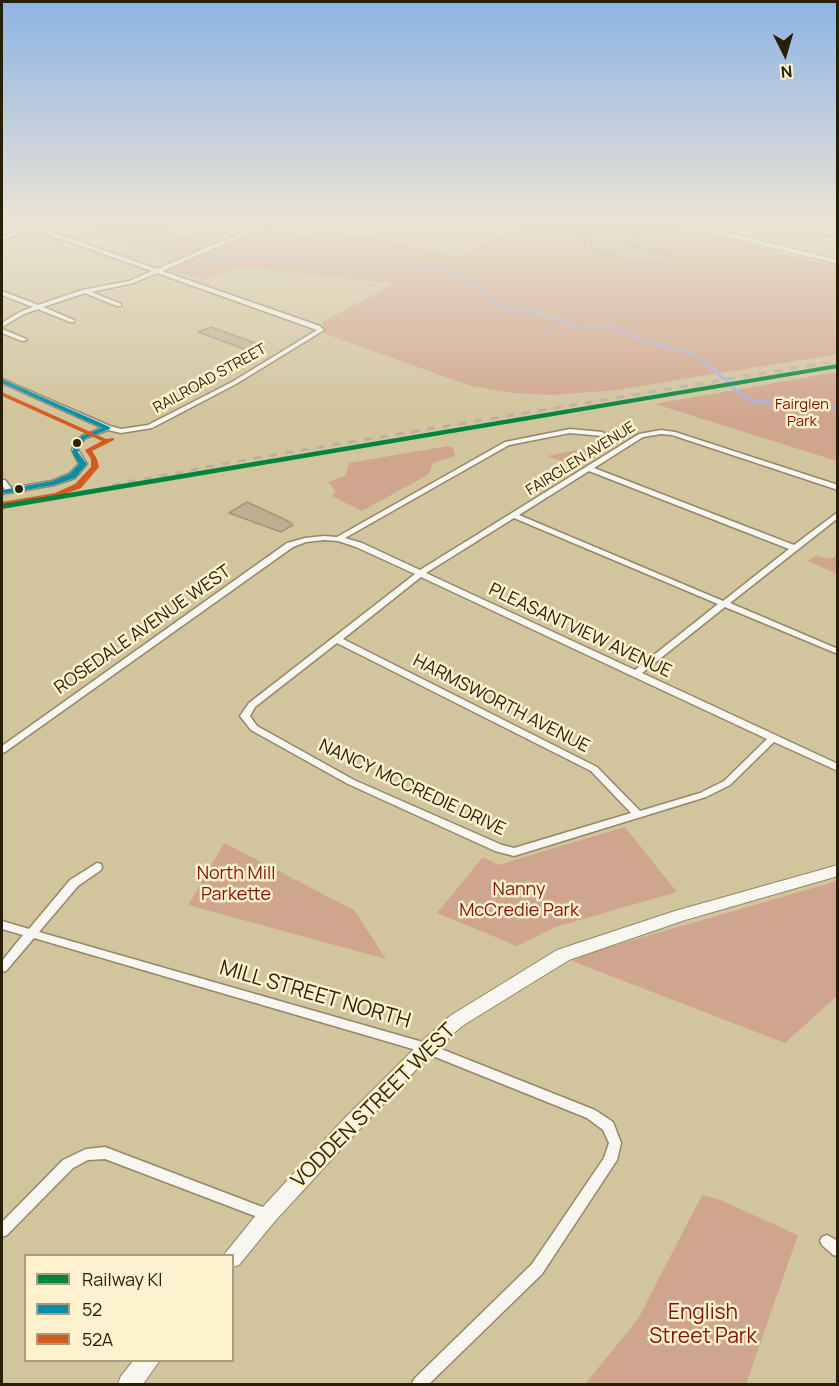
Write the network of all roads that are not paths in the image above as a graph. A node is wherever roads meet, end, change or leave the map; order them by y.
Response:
1 (101, 288) edge
2 (206, 288) edge
3 (84, 291) junction
4 (2, 293) edge
5 (119, 305) dead end
6 (37, 307) junction
7 (72, 321) dead end
8 (2, 325) edge
9 (2, 331) edge
10 (24, 340) dead end
11 (2, 381) edge
12 (108, 428) junction
13 (602, 434) dead end
14 (589, 468) junction
15 (2, 482) edge
16 (837, 488) edge
17 (6, 491) edge
18 (837, 514) edge
19 (515, 516) junction
20 (338, 539) junction
21 (305, 540) joint
22 (794, 548) junction
23 (420, 574) junction
24 (722, 604) junction
25 (337, 639) junction
26 (837, 652) edge
27 (634, 674) junction
28 (773, 738) junction
29 (2, 750) edge
30 (837, 768) edge
31 (638, 815) junction
32 (97, 867) dead end
33 (837, 870) edge
34 (2, 924) edge
35 (32, 933) junction
36 (2, 968) edge
37 (426, 1048) junction
38 (268, 1215) junction
39 (2, 1231) edge
40 (234, 1256) edge
41 (147, 1362) edge
42 (129, 1384) edge
43 (418, 1384) edge

1 - 3 street
2 - 12 street, RAILROAD STREET
3 - 5 street
3 - 6 street
4 - 6 street
6 - 7 street
6 - 8 street
9 - 10 street
11 - 12 street
12 - 17 street, RAILROAD STREET
13 - 20 street
14 - 16 street, FAIRGLEN AVENUE
14 - 19 street, FAIRGLEN AVENUE
14 - 22 street
15 - 17 street
18 - 22 street
19 - 23 street, FAIRGLEN AVENUE
19 - 24 street
20 - 21 street, PLEASANTVIEW AVENUE
20 - 23 street, PLEASANTVIEW AVENUE
21 - 29 street, ROSEDALE AVENUE WEST
22 - 24 street
23 - 25 street, NANCY MCCREDIE DRIVE
23 - 27 street, PLEASANTVIEW AVENUE
24 - 26 street
24 - 27 street
25 - 31 street, HARMSWORTH AVENUE
25 - 31 street, NANCY MCCREDIE DRIVE
27 - 28 street, PLEASANTVIEW AVENUE
28 - 30 street, PLEASANTVIEW AVENUE
28 - 31 street, NANCY MCCREDIE DRIVE
32 - 35 street
33 - 37 street, VODDEN STREET WEST
34 - 35 street, MILL STREET NORTH
35 - 36 street
35 - 37 street, MILL STREET NORTH
37 - 38 street, VODDEN STREET WEST
37 - 43 street, MILL STREET NORTH
38 - 39 street
38 - 40 street, VODDEN STREET WEST
41 - 42 street

